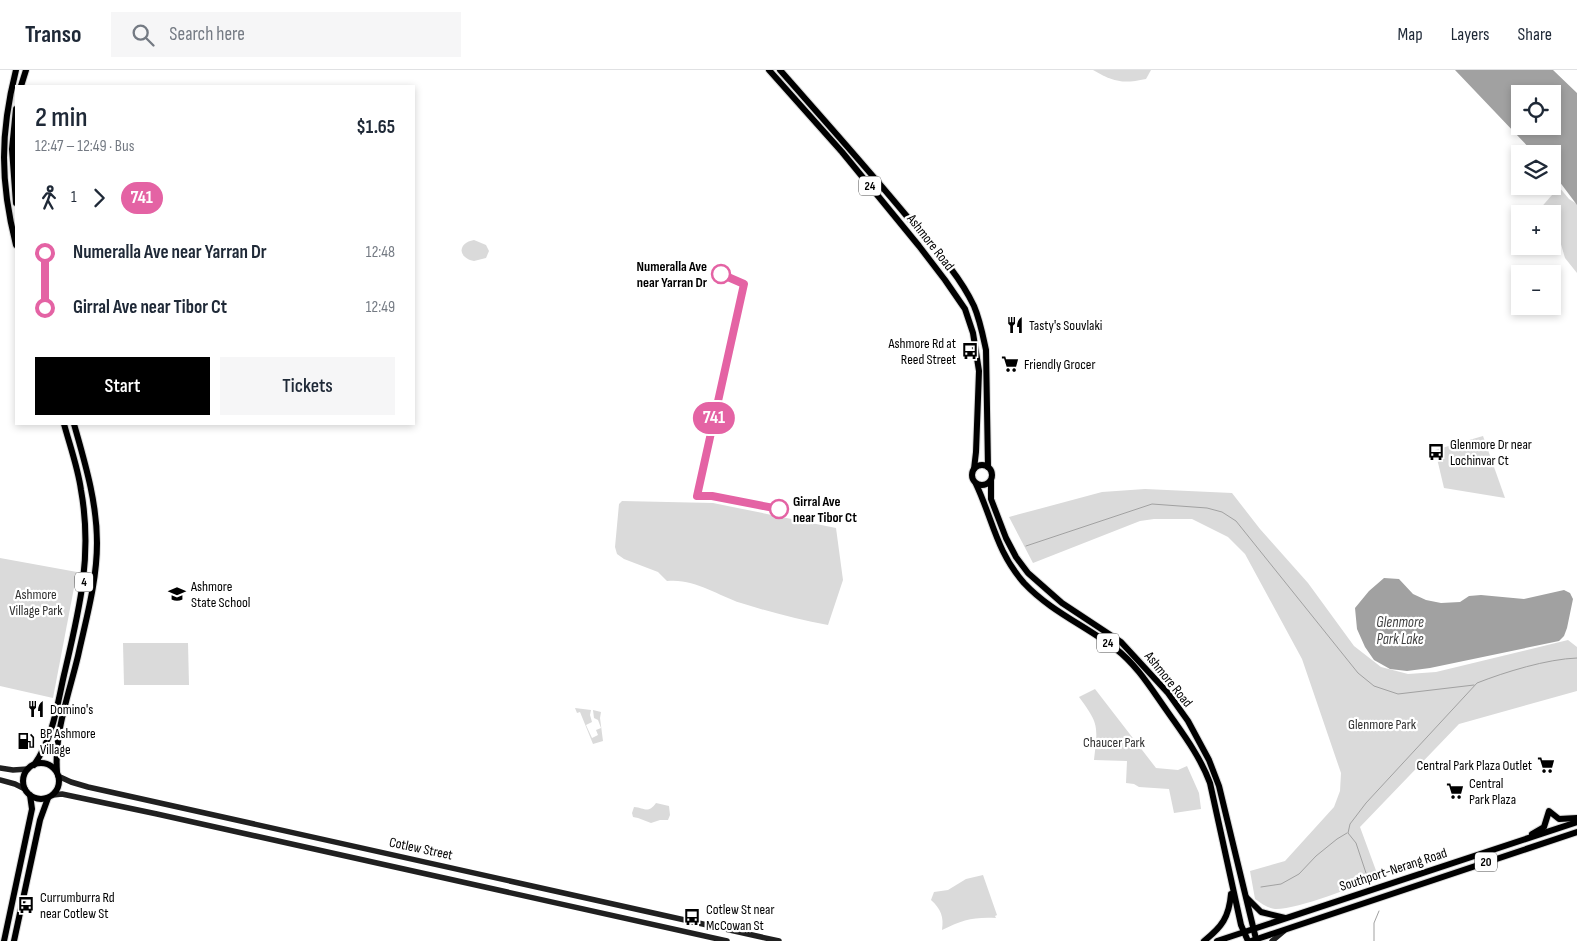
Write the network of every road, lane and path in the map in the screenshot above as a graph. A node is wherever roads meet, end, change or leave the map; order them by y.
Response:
1 (16, 70) edge
2 (26, 70) edge
3 (769, 70) edge
4 (780, 70) edge
5 (21, 85) edge
6 (15, 119) edge
7 (15, 190) edge
8 (15, 240) edge
9 (64, 425) edge
10 (74, 425) edge
11 (988, 467) junction
12 (974, 469) junction
13 (991, 481) junction
14 (976, 484) junction
15 (34, 765) junction
16 (0, 768) edge
17 (28, 769) junction
18 (58, 774) junction
19 (0, 780) edge
20 (28, 792) junction
21 (50, 797) junction
22 (1577, 820) edge
23 (1577, 832) edge
24 (1525, 839) junction
25 (1232, 888) junction
26 (1246, 897) junction
27 (1286, 918) junction
28 (1253, 929) junction
29 (1285, 929) junction
30 (1243, 932) junction
31 (1253, 940) edge
32 (4, 941) edge
33 (14, 941) edge
34 (726, 941) edge
35 (779, 941) edge
36 (1204, 941) edge
37 (1218, 941) edge
38 (1272, 941) edge

1 - 8 main road
2 - 5 main road
3 - 12 main road, Ashmore Road / 24
4 - 11 main road, Ashmore Road / 24
6 - 7 main road
9 - 15 main road, 4
10 - 18 main road, 4
11 - 12 main road
11 - 13 main road, 24
12 - 14 main road, 24
13 - 14 main road
13 - 26 main road, Ashmore Road / 24
14 - 25 main road, Ashmore Road / 24
15 - 17 main road, 4
15 - 18 main road
16 - 17 main road
17 - 20 main road
18 - 21 main road, 4
18 - 35 main road, Cotlew Street
19 - 20 main road
20 - 21 main road
20 - 32 main road
21 - 33 main road, 4
21 - 34 main road, Cotlew Street
22 - 24 main road, Southport-Nerang Road / 20
22 - 24 main road
23 - 29 main road, Southport-Nerang Road / 20
24 - 27 main road, Southport-Nerang Road / 20
25 - 30 main road, Ashmore Road / 24
25 - 36 main road
26 - 27 main road
26 - 28 main road, Ashmore Road / 24
27 - 28 main road, Southport-Nerang Road / 20
28 - 30 main road, Southport-Nerang Road / 20
28 - 31 main road, Ashmore Road / 24
29 - 31 main road, Southport-Nerang Road / 20
29 - 38 main road
30 - 31 main road, Ashmore Road / 24
30 - 37 main road, Southport-Nerang Road / 20

